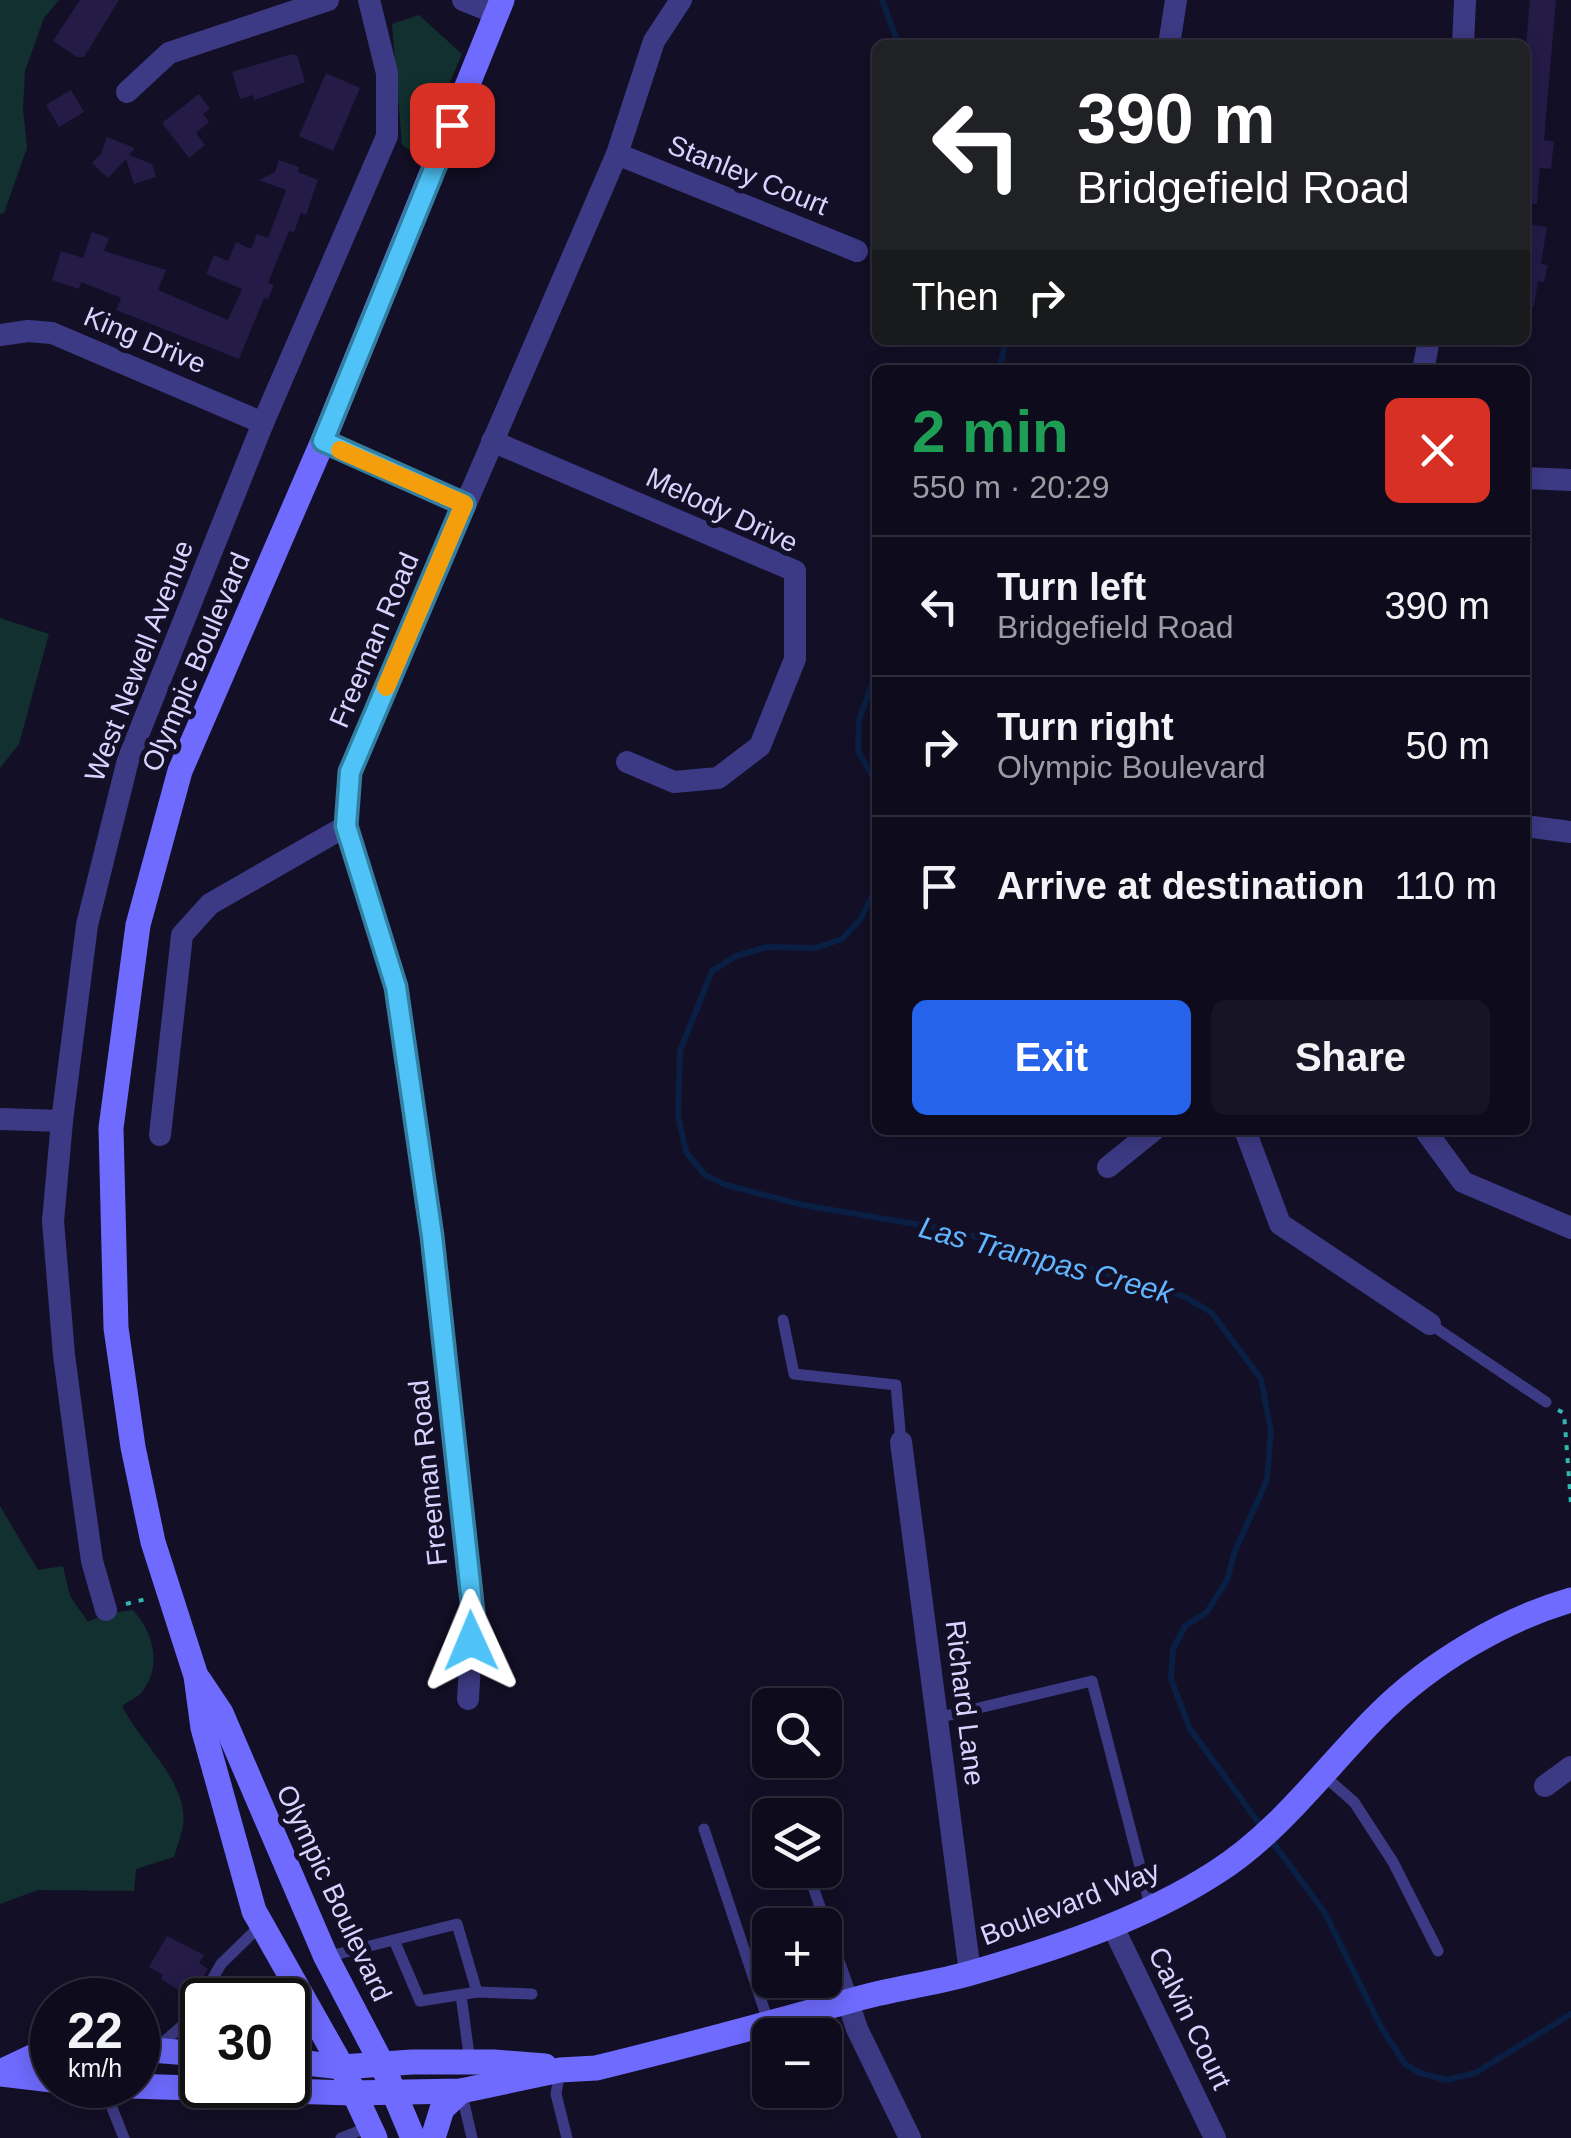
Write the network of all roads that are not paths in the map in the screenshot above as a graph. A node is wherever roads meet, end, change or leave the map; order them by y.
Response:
1 (328, 0) edge
2 (369, 0) edge
3 (463, 0) edge
4 (681, 0) edge
5 (1176, 0) edge
6 (1465, 0) edge
7 (500, 7) edge
8 (1169, 40) edge
9 (1463, 40) edge
10 (127, 92) dead end
11 (617, 154) junction
12 (857, 251) dead end
13 (0, 335) edge
14 (263, 423) junction
15 (323, 441) junction
16 (492, 441) junction
17 (1530, 478) edge
18 (1571, 480) edge
19 (464, 504) junction
20 (627, 762) dead end
21 (346, 826) junction
22 (1530, 827) edge
23 (1571, 832) edge
24 (0, 1119) edge
25 (62, 1122) junction
26 (160, 1135) dead end
27 (1148, 1135) edge
28 (1247, 1135) edge
29 (1429, 1135) edge
30 (1108, 1168) dead end
31 (1571, 1228) edge
32 (783, 1320) dead end
33 (1430, 1324) joint
34 (1546, 1402) road end
35 (901, 1442) joint
36 (1571, 1600) edge
37 (106, 1610) dead end
38 (196, 1676) junction
39 (468, 1699) dead end
40 (937, 1718) junction
41 (1571, 1767) edge
42 (1323, 1775) junction
43 (1545, 1786) dead end
44 (704, 1828) dead end
45 (813, 1888) edge
46 (1151, 1909) junction
47 (1112, 1925) junction
48 (266, 1933) junction
49 (394, 1940) junction
50 (1438, 1951) dead end
51 (326, 1958) junction
52 (970, 1973) junction
53 (277, 1978) edge
54 (477, 1992) junction
55 (461, 1994) junction
56 (532, 1994) dead end
57 (851, 2001) junction
58 (767, 2018) edge
59 (790, 2018) edge
60 (752, 2028) edge
61 (160, 2042) edge
62 (470, 2062) junction
63 (310, 2063) edge
64 (382, 2064) junction
65 (342, 2067) junction
66 (560, 2070) junction
67 (0, 2073) edge
68 (30, 2073) edge
69 (160, 2087) edge
70 (461, 2090) junction
71 (392, 2091) junction
72 (352, 2093) junction
73 (111, 2108) edge
74 (372, 2133) edge
75 (124, 2138) edge
76 (341, 2138) edge
77 (413, 2138) edge
78 (433, 2138) edge
79 (472, 2138) edge
80 (567, 2138) edge
81 (910, 2138) edge
82 (1215, 2138) edge

1 - 10 street
2 - 14 street, West Newell Avenue
3 - 7 street
4 - 11 street, Freeman Road
5 - 8 street
6 - 9 street
7 - 15 main road, Olympic Boulevard
11 - 12 street, Stanley Court
11 - 16 street, Freeman Road
13 - 14 street, King Drive
14 - 25 street, West Newell Avenue
15 - 19 street
15 - 38 main road, Olympic Boulevard
16 - 19 street, Freeman Road
16 - 20 street, Melody Drive
17 - 18 street
19 - 21 street, Freeman Road
21 - 26 street
21 - 39 street, Freeman Road
22 - 23 street
24 - 25 street
25 - 37 street, West Newell Avenue
27 - 30 street
28 - 33 street
29 - 31 street
32 - 35 lane
33 - 34 lane
35 - 40 street, Richard Lane
36 - 42 main road, Boulevard Way
38 - 48 main road, Olympic Boulevard
38 - 51 main road, Olympic Boulevard
40 - 46 lane
40 - 52 street, Richard Lane
41 - 43 street
42 - 46 main road, Boulevard Way
42 - 50 lane
44 - 58 lane
45 - 57 lane
46 - 47 main road, Boulevard Way
47 - 52 main road, Boulevard Way
47 - 82 street, Calvin Court
48 - 53 main road
48 - 61 lane
48 - 65 main road, Olympic Boulevard
49 - 51 lane
49 - 54 lane
49 - 55 lane
51 - 64 main road, Olympic Boulevard
52 - 57 main road, Boulevard Way
54 - 55 lane
54 - 56 lane
55 - 62 lane
57 - 59 main road, Boulevard Way
57 - 81 street
60 - 66 main road, Boulevard Way
62 - 64 main road, Boulevard Way
62 - 66 main road, Boulevard Way
63 - 65 main road, Boulevard Way
64 - 65 main road, Boulevard Way
64 - 71 main road, Olympic Boulevard
65 - 72 main road, Olympic Boulevard
66 - 70 main road, Boulevard Way
66 - 80 lane
67 - 68 main road
69 - 72 main road, Boulevard Way
70 - 71 main road, Boulevard Way
70 - 78 main road
70 - 79 lane
71 - 72 main road, Boulevard Way
71 - 77 main road, Olympic Boulevard
72 - 74 main road, Olympic Boulevard
73 - 75 lane
74 - 76 lane

